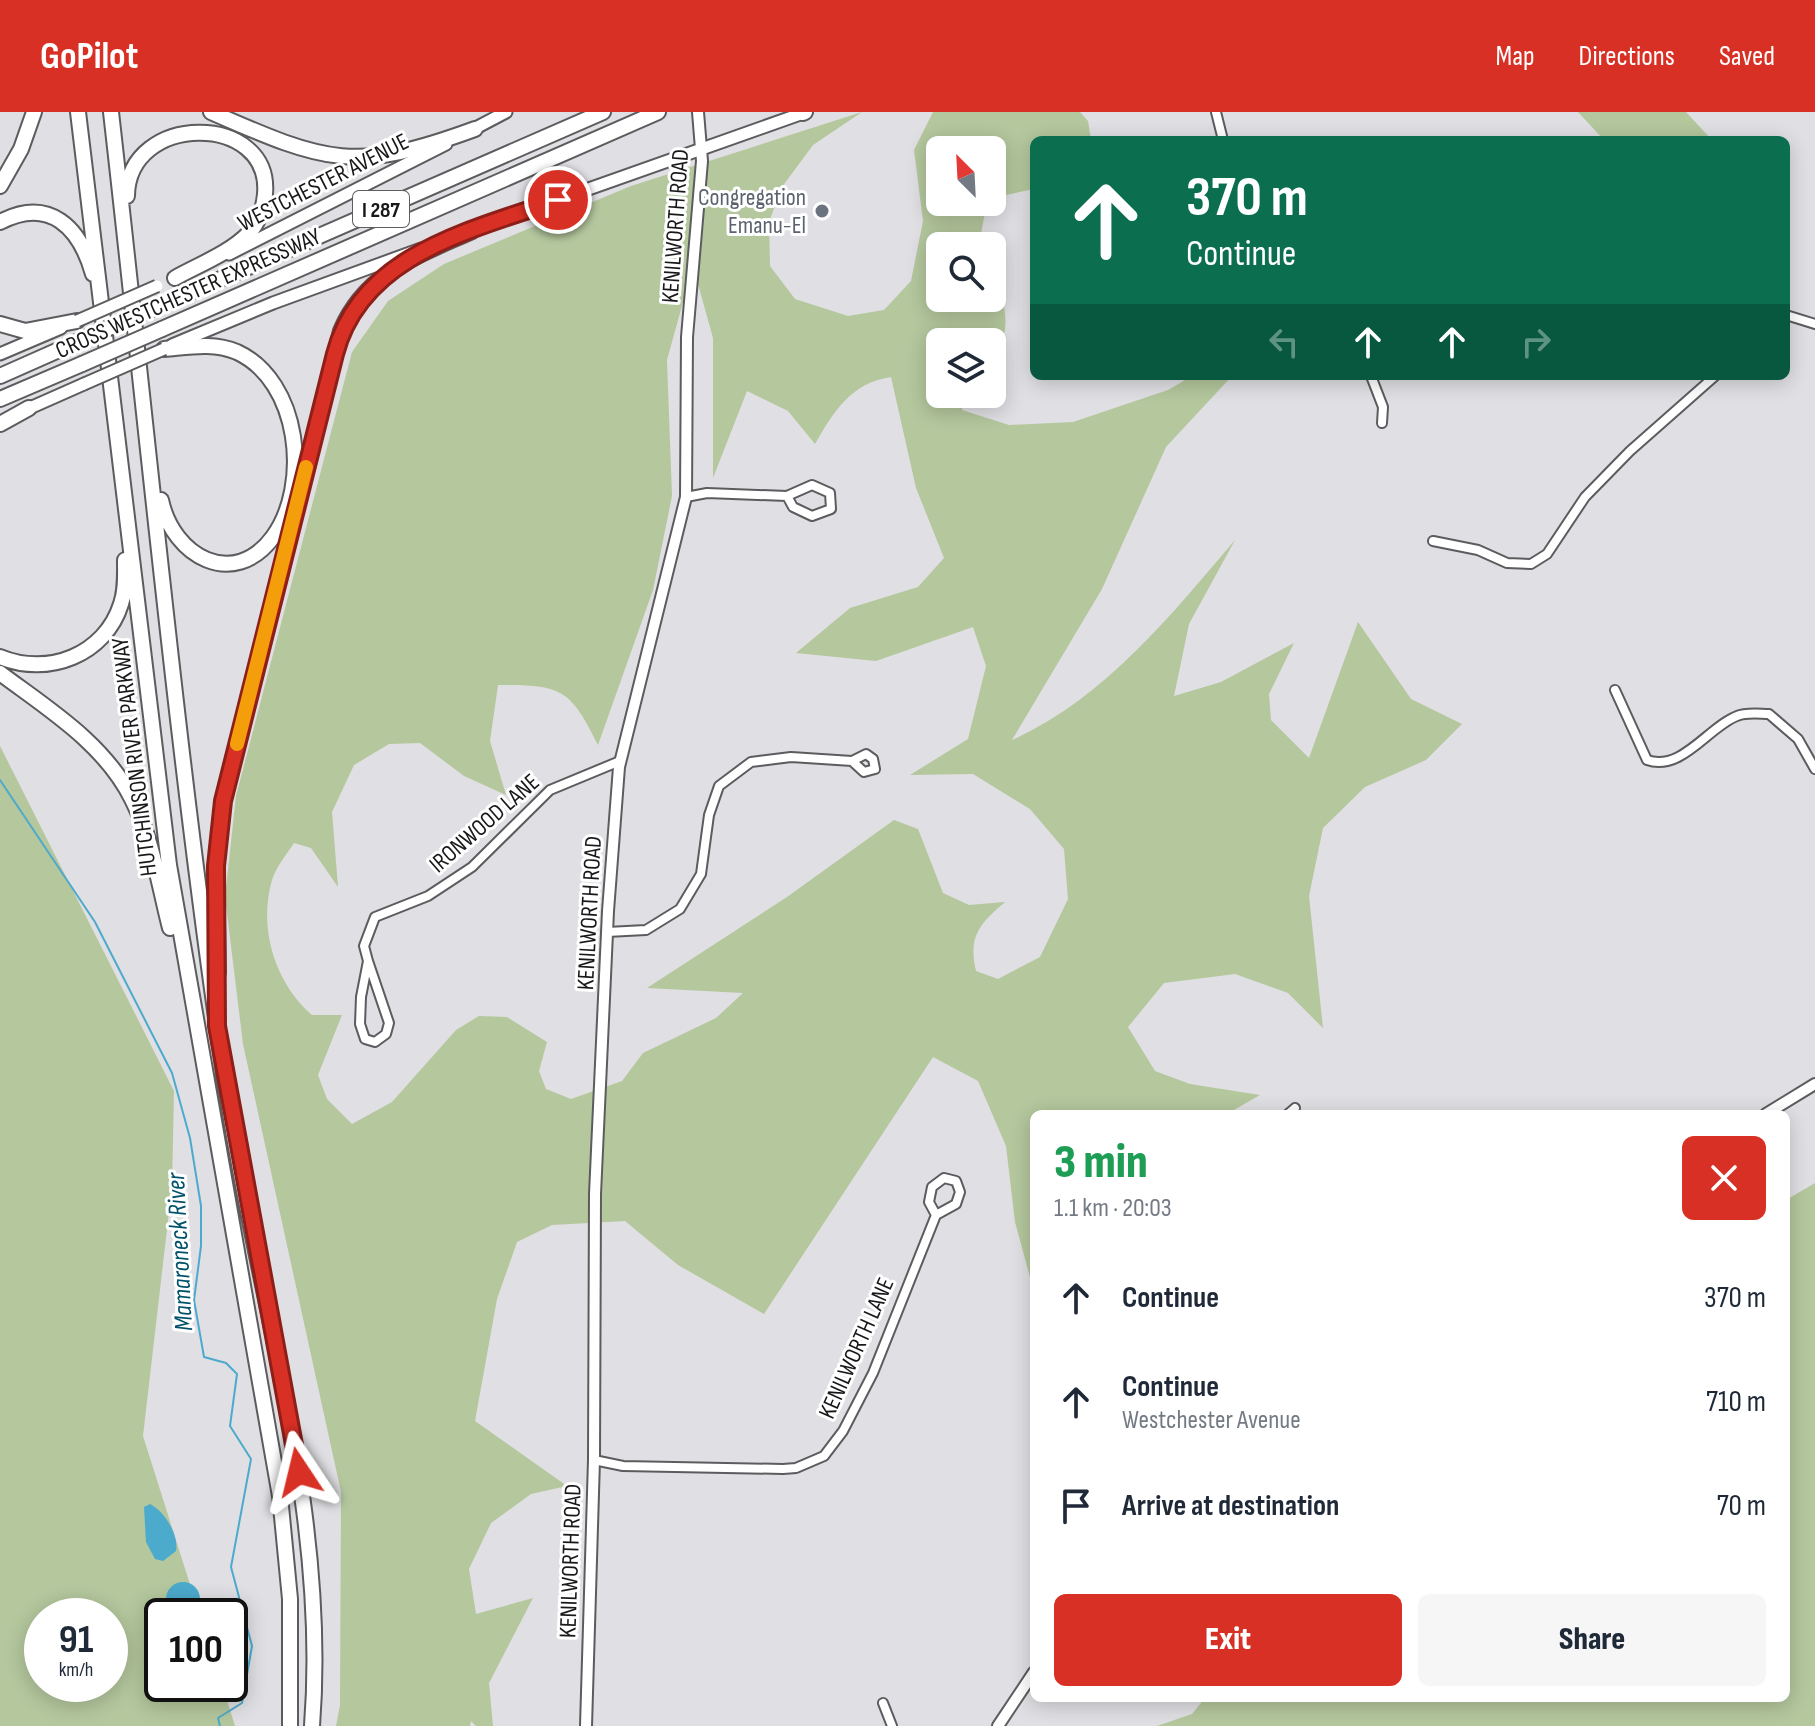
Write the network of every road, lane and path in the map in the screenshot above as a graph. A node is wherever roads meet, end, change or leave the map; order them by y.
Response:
1 (34, 112) edge
2 (78, 112) edge
3 (85, 112) edge
4 (111, 112) edge
5 (211, 112) edge
6 (506, 112) edge
7 (603, 112) edge
8 (658, 112) edge
9 (698, 112) edge
10 (804, 112) edge
11 (1216, 112) edge
12 (475, 129) junction
13 (1222, 136) edge
14 (701, 150) junction
15 (89, 185) junction
16 (0, 186) edge
17 (0, 222) edge
18 (472, 231) junction
19 (127, 249) junction
20 (175, 278) junction
21 (1790, 316) edge
22 (77, 321) junction
23 (106, 321) junction
24 (0, 324) edge
25 (1815, 324) edge
26 (164, 349) junction
27 (0, 354) edge
28 (0, 376) edge
29 (1373, 380) edge
30 (1710, 380) edge
31 (0, 399) edge
32 (29, 408) joint
33 (0, 422) edge
34 (1382, 423) dead end
35 (148, 433) junction
36 (124, 484) junction
37 (787, 496) junction
38 (686, 497) junction
39 (1433, 541) dead end
40 (0, 657) edge
41 (0, 673) edge
42 (1615, 690) dead end
43 (620, 761) junction
44 (852, 761) dead end
45 (1815, 769) edge
46 (607, 932) junction
47 (368, 961) junction
48 (217, 1026) junction
49 (196, 1030) junction
50 (1815, 1084) edge
51 (1773, 1110) edge
52 (936, 1215) junction
53 (594, 1460) junction
54 (1030, 1678) edge
55 (883, 1703) dead end
56 (290, 1726) edge
57 (312, 1726) edge
58 (586, 1726) edge
59 (892, 1726) edge
60 (998, 1726) edge

1 - 16 highway
2 - 15 highway, HUTCHINSON RIVER PARKWAY
3 - 15 highway
4 - 19 highway, HUTCHINSON RIVER PARKWAY
5 - 12 highway
6 - 12 main road, WESTCHESTER AVENUE
7 - 28 highway, CROSS WESTCHESTER EXPRESSWAY / I 287, bridge
8 - 31 highway, CROSS WESTCHESTER EXPRESSWAY / I 287, bridge
9 - 14 street, KENILWORTH ROAD
10 - 14 main road
11 - 13 street
12 - 20 main road, WESTCHESTER AVENUE
14 - 18 main road
14 - 38 street, KENILWORTH ROAD
15 - 23 highway, HUTCHINSON RIVER PARKWAY
17 - 23 highway
18 - 26 main road
18 - 48 highway
19 - 20 highway
19 - 35 highway, HUTCHINSON RIVER PARKWAY
20 - 22 main road, WESTCHESTER AVENUE, bridge
21 - 25 street
22 - 24 highway
22 - 27 main road
23 - 36 highway, HUTCHINSON RIVER PARKWAY
26 - 32 main road, bridge
26 - 35 highway
29 - 34 street
30 - 39 street
32 - 33 highway
35 - 48 highway, HUTCHINSON RIVER PARKWAY
36 - 40 highway
36 - 49 highway, HUTCHINSON RIVER PARKWAY
37 - 37 street
37 - 38 street
38 - 43 street, KENILWORTH ROAD
41 - 49 highway
42 - 45 street
43 - 46 street, KENILWORTH ROAD
43 - 47 street, IRONWOOD LANE
44 - 46 street
46 - 53 street, KENILWORTH ROAD
47 - 47 street, IRONWOOD LANE
48 - 57 highway, HUTCHINSON RIVER PARKWAY
49 - 56 highway, HUTCHINSON RIVER PARKWAY
50 - 51 street
52 - 52 street, KENILWORTH LANE
52 - 53 street, KENILWORTH LANE
53 - 58 street, KENILWORTH ROAD
54 - 60 street
55 - 59 street

